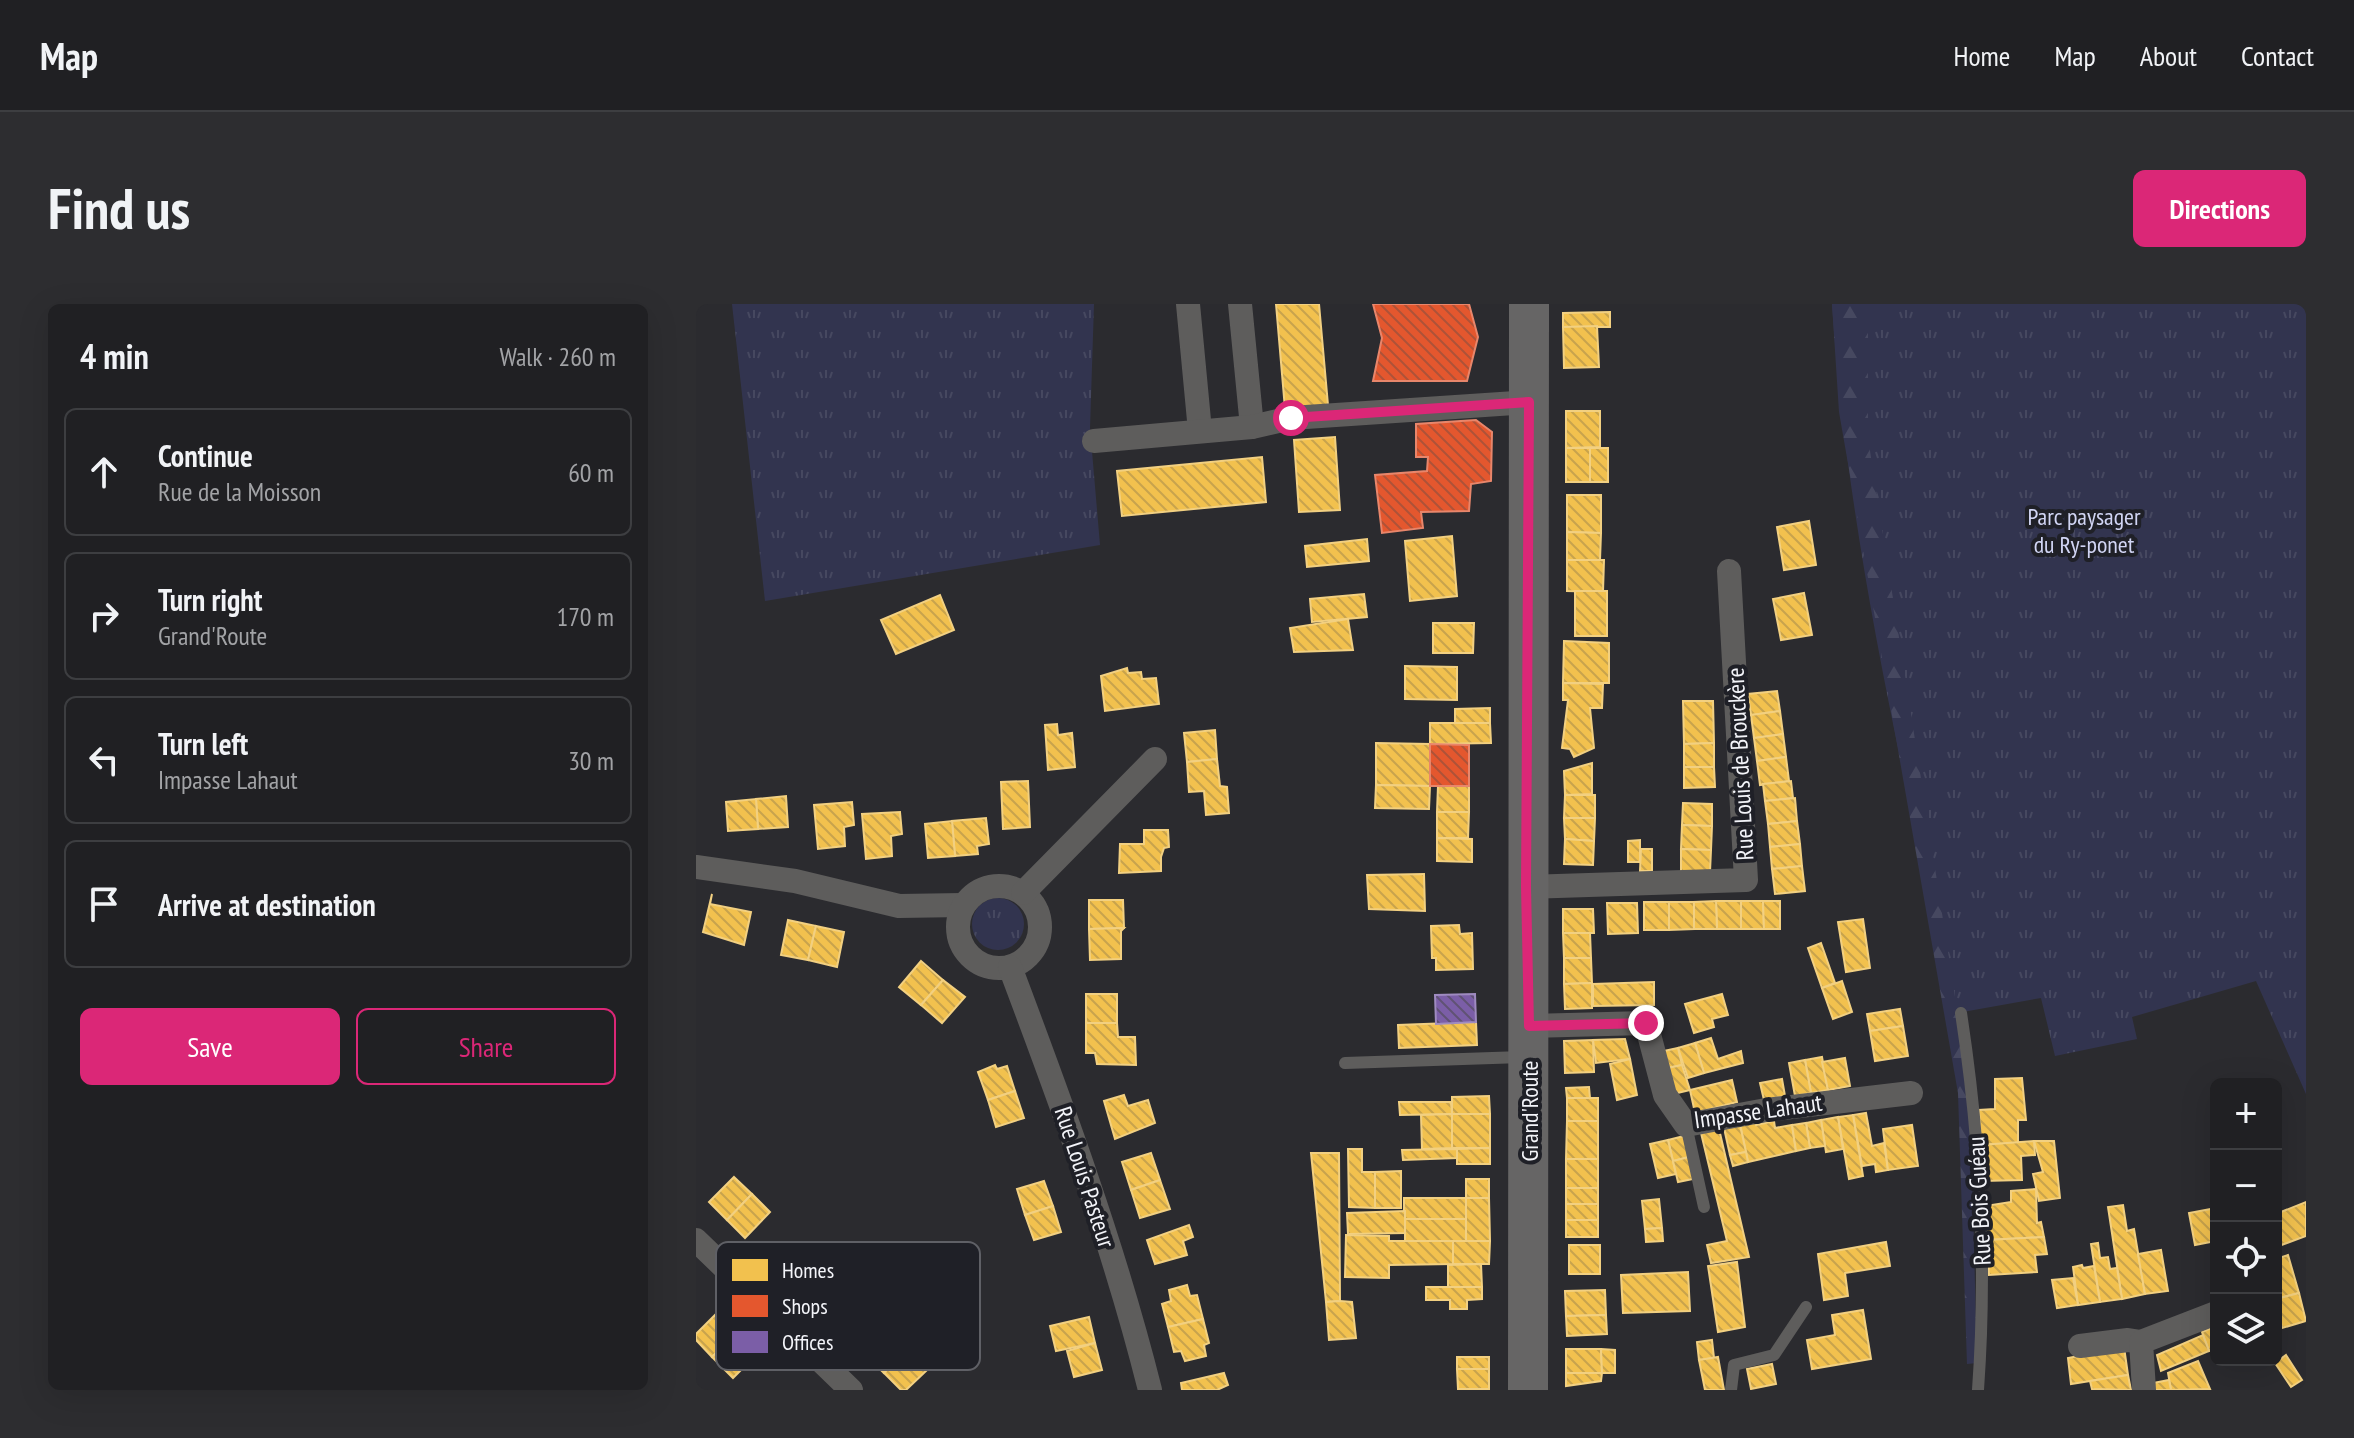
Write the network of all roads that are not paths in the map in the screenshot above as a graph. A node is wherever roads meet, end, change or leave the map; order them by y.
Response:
1 (1188, 304) edge
2 (1240, 304) edge
3 (1529, 304) edge
4 (1529, 402) junction
5 (1252, 427) junction
6 (1200, 431) junction
7 (1094, 441) dead end
8 (1729, 571) dead end
9 (1155, 759) dead end
10 (696, 867) edge
11 (1526, 887) junction
12 (1023, 893) junction
13 (963, 905) junction
14 (1010, 967) junction
15 (1961, 1013) dead end
16 (1529, 1042) junction
17 (1345, 1063) dead end
18 (1911, 1093) dead end
19 (1686, 1125) junction
20 (1704, 1207) dead end
21 (696, 1240) edge
22 (716, 1259) edge
23 (1806, 1307) dead end
24 (2210, 1315) edge
25 (2141, 1342) junction
26 (2080, 1346) dead end
27 (830, 1370) edge
28 (851, 1390) edge
29 (1150, 1390) edge
30 (1528, 1390) edge
31 (1731, 1390) edge
32 (1978, 1390) edge
33 (2144, 1390) edge

1 - 6 street
2 - 5 street
3 - 4 main road, Grand'Route
4 - 5 street
4 - 11 main road, Grand'Route
5 - 6 street
6 - 7 street
8 - 11 street, Rue Louis de Brouckère
9 - 12 street
10 - 13 street
11 - 16 main road, Grand'Route
12 - 13 street
12 - 14 street
13 - 14 street
14 - 29 street, Rue Louis Pasteur
15 - 32 lane, Rue Bois Guéau
16 - 17 lane
16 - 19 street, Impasse Lahaut
16 - 30 main road, Grand'Route
18 - 19 street, Impasse Lahaut
19 - 20 lane
21 - 22 street
23 - 31 lane
24 - 25 street
25 - 26 street
25 - 33 street
27 - 28 street

